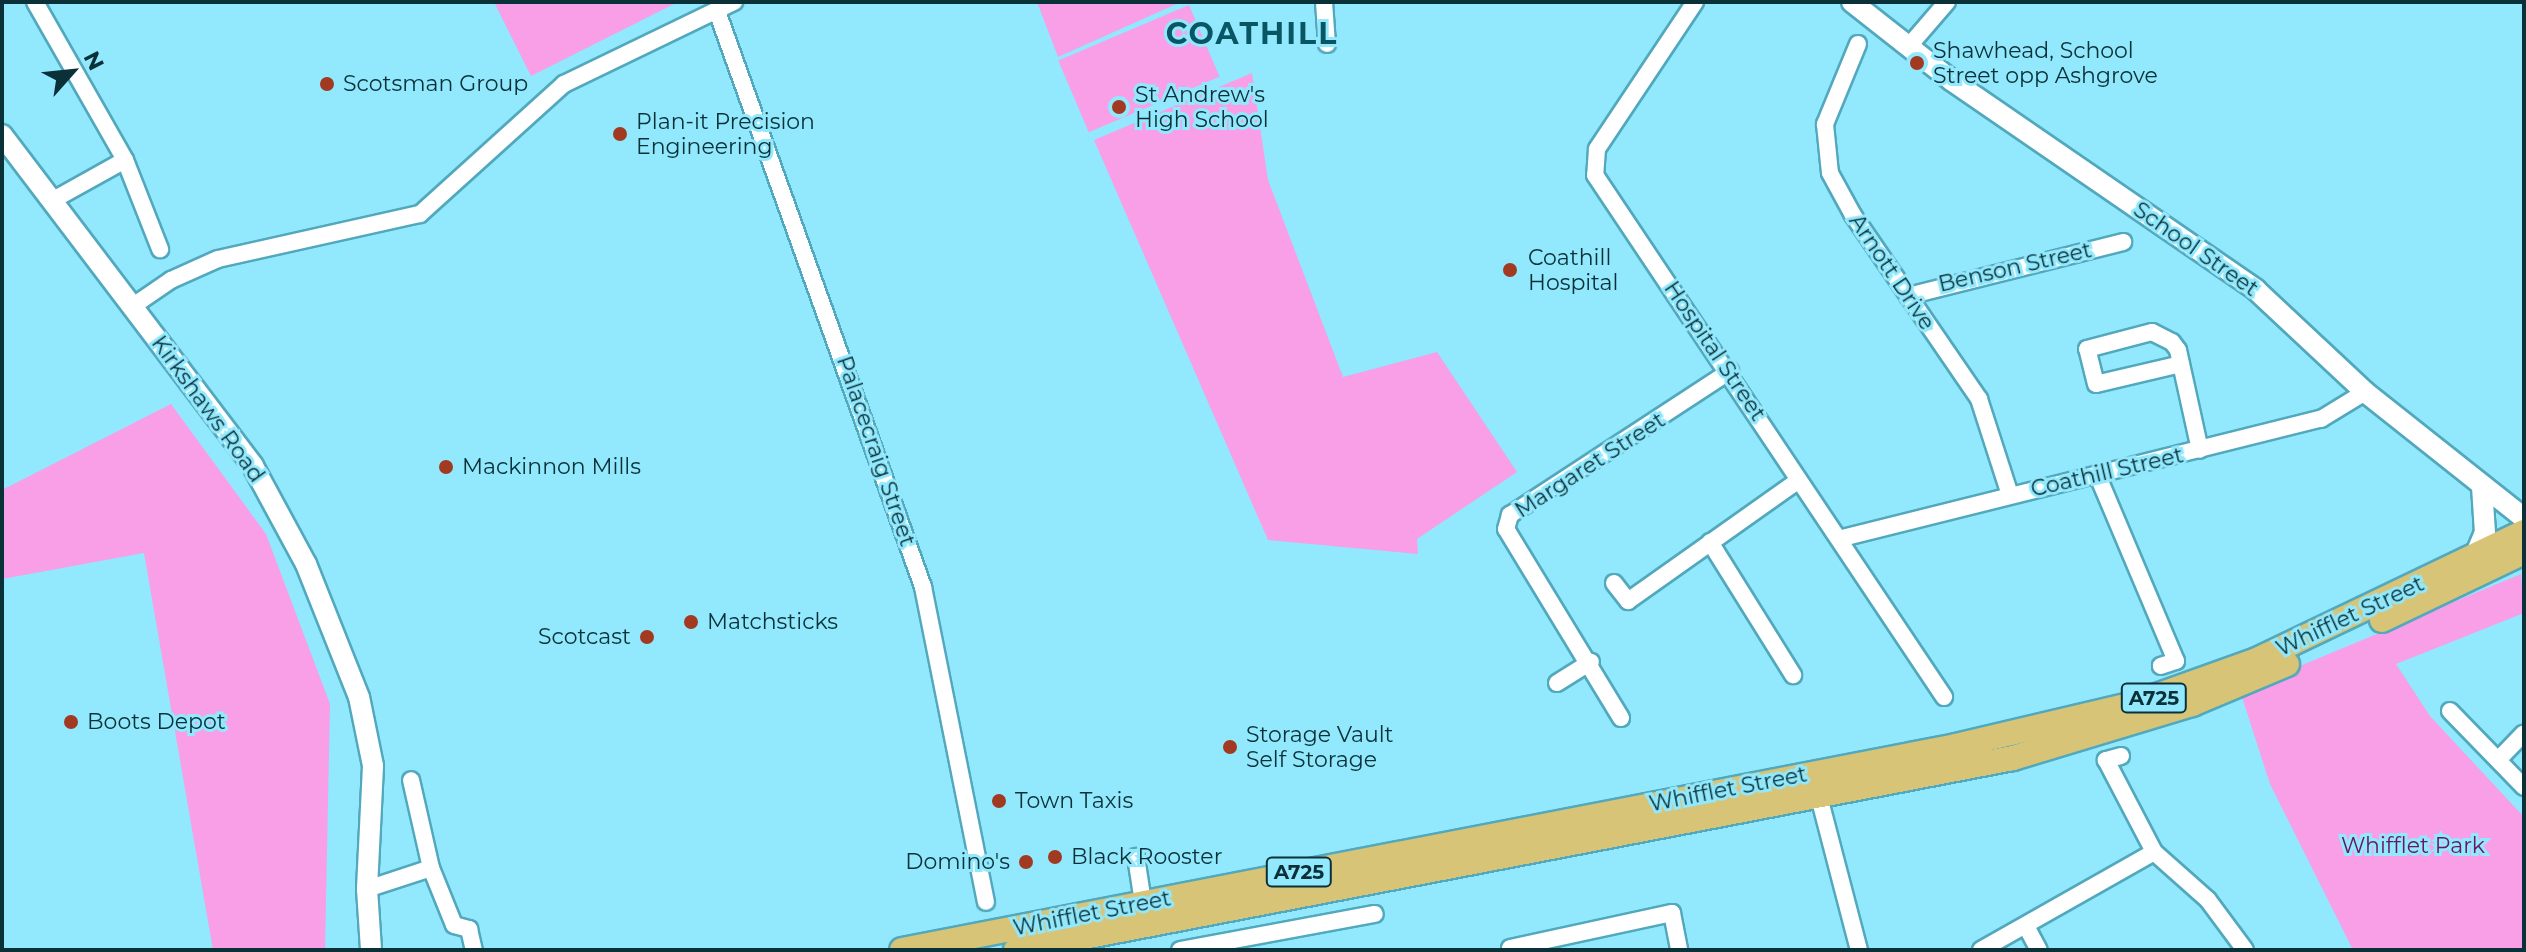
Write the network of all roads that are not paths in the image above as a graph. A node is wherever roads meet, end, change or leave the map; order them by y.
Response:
1 (35, 2) edge
2 (734, 2) edge
3 (1324, 2) edge
4 (1695, 2) edge
5 (1852, 2) edge
6 (1947, 2) edge
7 (718, 14) junction
8 (1327, 44) dead end
9 (1858, 44) dead end
10 (1909, 46) junction
11 (2, 135) edge
12 (125, 160) junction
13 (53, 200) junction
14 (2123, 242) dead end
15 (160, 249) dead end
16 (1908, 296) junction
17 (133, 306) junction
18 (2181, 364) junction
19 (1730, 371) junction
20 (2365, 392) junction
21 (2200, 450) junction
22 (2097, 474) junction
23 (1799, 480) junction
24 (2482, 487) junction
25 (2010, 495) junction
26 (2524, 518) edge
27 (2524, 532) edge
28 (1842, 538) junction
29 (1710, 542) junction
30 (2524, 552) edge
31 (2475, 556) junction
32 (1614, 583) dead end
33 (1591, 662) junction
34 (2161, 666) dead end
35 (1793, 675) dead end
36 (1557, 683) dead end
37 (1944, 697) dead end
38 (2450, 711) dead end
39 (1621, 718) dead end
40 (2524, 733) edge
41 (2121, 756) dead end
42 (2498, 760) junction
43 (411, 780) dead end
44 (1815, 784) junction
45 (2524, 787) edge
46 (2154, 852) junction
47 (1136, 857) dead end
48 (431, 868) junction
49 (367, 889) junction
50 (986, 902) dead end
51 (1143, 902) junction
52 (1375, 914) dead end
53 (2026, 926) junction
54 (1241, 945) edge
55 (1510, 948) edge
56 (371, 950) edge
57 (474, 950) edge
58 (902, 950) edge
59 (1016, 950) edge
60 (1180, 950) edge
61 (1679, 950) edge
62 (1859, 950) edge
63 (1981, 950) edge
64 (2039, 950) edge
65 (2245, 950) edge

1 - 12 street
2 - 7 street
3 - 8 street
4 - 19 street, Hospital Street
5 - 10 street, School Street
6 - 10 street
7 - 17 street
7 - 50 street, Palacecraig Street
9 - 16 street, Arnott Drive
10 - 20 street, School Street
11 - 13 street, Kirkshaws Road
12 - 13 street
12 - 15 street
13 - 17 street, Kirkshaws Road
14 - 16 street, Benson Street
16 - 25 street, Arnott Drive
17 - 49 street, Kirkshaws Road
18 - 18 street
18 - 21 street
19 - 23 street, Hospital Street
19 - 33 street, Margaret Street
20 - 21 street, Coathill Street
20 - 24 street, School Street
21 - 22 street, Coathill Street
22 - 25 street, Coathill Street
22 - 34 street
23 - 28 street, Hospital Street
23 - 29 street
24 - 26 street, School Street
24 - 31 street
25 - 28 street, Coathill Street
27 - 31 main road, Whifflet Street / A725
28 - 37 street, Hospital Street
29 - 32 street
29 - 35 street
30 - 44 main road, Whifflet Street / A725
31 - 44 main road, Whifflet Street / A725
33 - 36 street
33 - 39 street, Margaret Street
38 - 42 street
40 - 42 street
41 - 46 street
42 - 45 street
43 - 48 street
44 - 51 main road, Whifflet Street / A725
44 - 59 main road, Whifflet Street / A725
44 - 62 street
46 - 53 street
46 - 65 street
47 - 51 street
48 - 49 street
48 - 57 street
49 - 56 street, Kirkshaws Road
51 - 58 main road, Whifflet Street / A725
52 - 54 street
53 - 63 street
53 - 64 street
54 - 60 street
55 - 61 street

